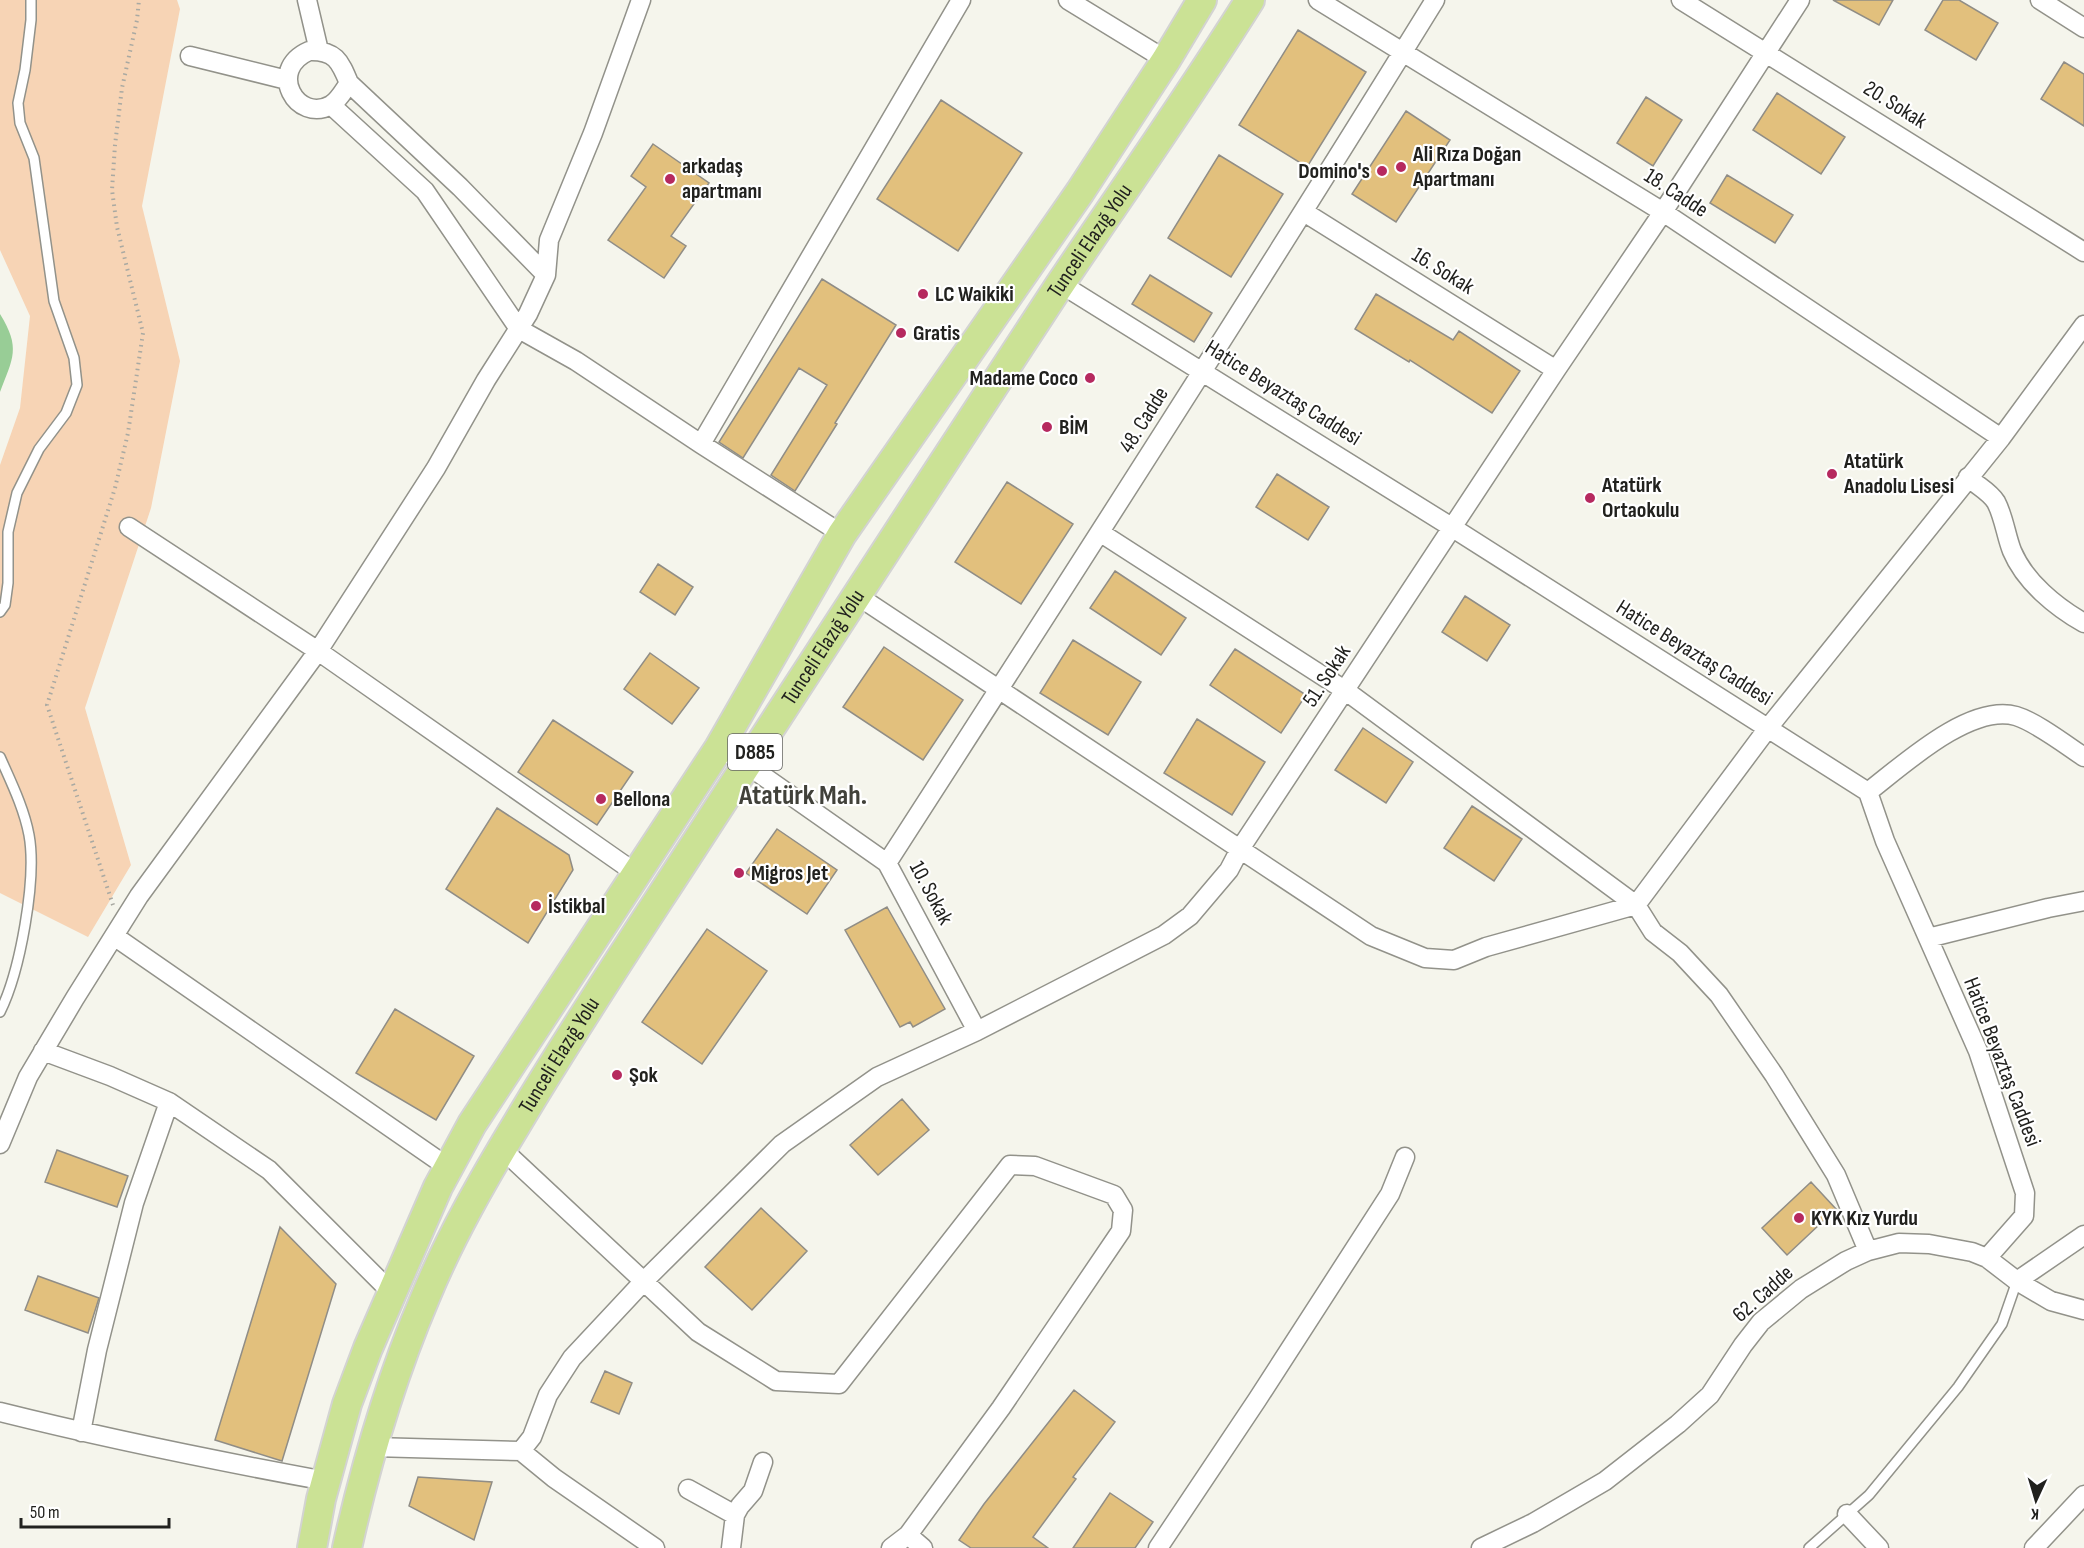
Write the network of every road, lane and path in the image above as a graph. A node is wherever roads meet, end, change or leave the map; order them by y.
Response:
1 (31, 0) edge
2 (139, 0) edge
3 (307, 0) edge
4 (641, 0) edge
5 (961, 0) edge
6 (1068, 0) edge
7 (1203, 0) edge
8 (1250, 0) edge
9 (1318, 0) edge
10 (1435, 0) edge
11 (1681, 0) edge
12 (1800, 0) edge
13 (2040, 0) edge
14 (2084, 28) edge
15 (319, 51) junction
16 (1402, 53) junction
17 (1764, 53) junction
18 (190, 56) dead end
19 (1166, 60) junction
20 (287, 80) junction
21 (348, 82) junction
22 (331, 105) junction
23 (1304, 212) junction
24 (1663, 212) junction
25 (2084, 252) edge
26 (546, 275) junction
27 (1061, 284) junction
28 (2084, 325) edge
29 (519, 329) junction
30 (1556, 370) junction
31 (1203, 371) junction
32 (2001, 438) junction
33 (701, 444) junction
34 (1968, 477) junction
35 (129, 527) dead end
36 (1453, 528) junction
37 (1101, 533) junction
38 (842, 534) junction
39 (858, 596) junction
40 (0, 612) edge
41 (2084, 623) edge
42 (318, 651) junction
43 (999, 690) junction
44 (1346, 691) junction
45 (1768, 728) junction
46 (719, 748) junction
47 (0, 757) edge
48 (2084, 757) edge
49 (746, 764) junction
50 (1868, 792) junction
51 (1240, 849) junction
52 (887, 863) junction
53 (637, 874) junction
54 (2084, 901) edge
55 (1636, 905) junction
56 (117, 931) junction
57 (1928, 938) junction
58 (0, 1012) edge
59 (977, 1031) junction
60 (43, 1051) junction
61 (170, 1102) junction
62 (0, 1144) edge
63 (502, 1149) junction
64 (1405, 1157) dead end
65 (449, 1168) junction
66 (2084, 1235) edge
67 (1868, 1251) junction
68 (1986, 1258) junction
69 (644, 1281) junction
70 (2017, 1281) junction
71 (392, 1293) junction
72 (2084, 1310) edge
73 (0, 1412) edge
74 (81, 1432) junction
75 (373, 1447) junction
76 (521, 1451) junction
77 (763, 1462) dead end
78 (326, 1480) junction
79 (688, 1489) dead end
80 (2084, 1495) edge
81 (1847, 1514) junction
82 (735, 1515) junction
83 (908, 1535) junction
84 (312, 1548) edge
85 (347, 1548) edge
86 (655, 1548) edge
87 (731, 1548) edge
88 (891, 1548) edge
89 (923, 1548) edge
90 (1158, 1548) edge
91 (1481, 1548) edge
92 (1809, 1548) edge
93 (1880, 1548) edge
94 (2034, 1548) edge

1 - 40 lane
2 - 56 path
3 - 15 street
4 - 26 street
5 - 33 street
6 - 19 street
7 - 19 main road, Tunceli Elazığ Yolu / D885
8 - 27 main road, Tunceli Elazığ Yolu / D885
9 - 16 street, 18. Cadde
10 - 16 street, 48. Cadde
11 - 17 street, 20. Sokak
12 - 17 street, 51. Sokak
13 - 14 street
15 - 20 street
15 - 21 street
16 - 23 street, 48. Cadde
16 - 24 street, 18. Cadde
17 - 24 street, 51. Sokak
17 - 25 street, 20. Sokak
18 - 20 street
19 - 38 main road, Tunceli Elazığ Yolu / D885
20 - 22 street
21 - 22 street
21 - 26 street
22 - 29 street
23 - 30 street, 16. Sokak
23 - 31 street, 48. Cadde
24 - 30 street, 51. Sokak
24 - 32 street, 18. Cadde
26 - 29 street
27 - 31 street, Hatice Beyaztaş Caddesi
27 - 39 main road, Tunceli Elazığ Yolu / D885
28 - 32 street
29 - 33 street
29 - 42 street
30 - 36 street, 51. Sokak
31 - 36 street, Hatice Beyaztaş Caddesi
31 - 37 street, 48. Cadde
32 - 34 street
33 - 38 street
34 - 41 street
34 - 45 street
35 - 42 street
36 - 44 street, 51. Sokak
36 - 45 street, Hatice Beyaztaş Caddesi
37 - 43 street, 48. Cadde
37 - 44 street
38 - 46 main road, Tunceli Elazığ Yolu / D885
39 - 43 street
39 - 49 main road, Tunceli Elazığ Yolu / D885
42 - 53 street
42 - 56 street
43 - 51 street
43 - 52 street, 48. Cadde
44 - 51 street, 51. Sokak
44 - 55 street
45 - 50 street, Hatice Beyaztaş Caddesi
45 - 55 street
46 - 49 street, 10. Sokak
46 - 53 main road, Tunceli Elazığ Yolu / D885
47 - 58 lane
48 - 50 street
49 - 52 street, 10. Sokak
49 - 63 main road, Tunceli Elazığ Yolu / D885
50 - 57 street, Hatice Beyaztaş Caddesi
51 - 55 street
51 - 59 street, 51. Sokak
52 - 59 street, 10. Sokak
53 - 65 main road, Tunceli Elazığ Yolu / D885
54 - 57 street
55 - 67 street
56 - 60 street
56 - 65 street
57 - 68 street, Hatice Beyaztaş Caddesi
59 - 69 street, 51. Sokak
60 - 61 street
60 - 62 street
61 - 71 street
61 - 74 street
63 - 69 street
63 - 75 main road, Tunceli Elazığ Yolu / D885
64 - 90 street
65 - 71 main road, Tunceli Elazığ Yolu / D885
66 - 70 street
67 - 68 street, 62. Cadde
67 - 91 street, 62. Cadde
68 - 70 street, 62. Cadde
69 - 76 street, 51. Sokak
69 - 83 street
70 - 72 street, 62. Cadde
70 - 81 lane
71 - 78 main road, Tunceli Elazığ Yolu / D885
73 - 74 street
74 - 78 street
75 - 76 street
75 - 85 main road, Tunceli Elazığ Yolu / D885
76 - 86 street
77 - 82 street
78 - 84 main road, Tunceli Elazığ Yolu / D885
79 - 82 street
80 - 94 street
81 - 92 lane
81 - 93 street
82 - 87 street
83 - 88 street
83 - 89 street

